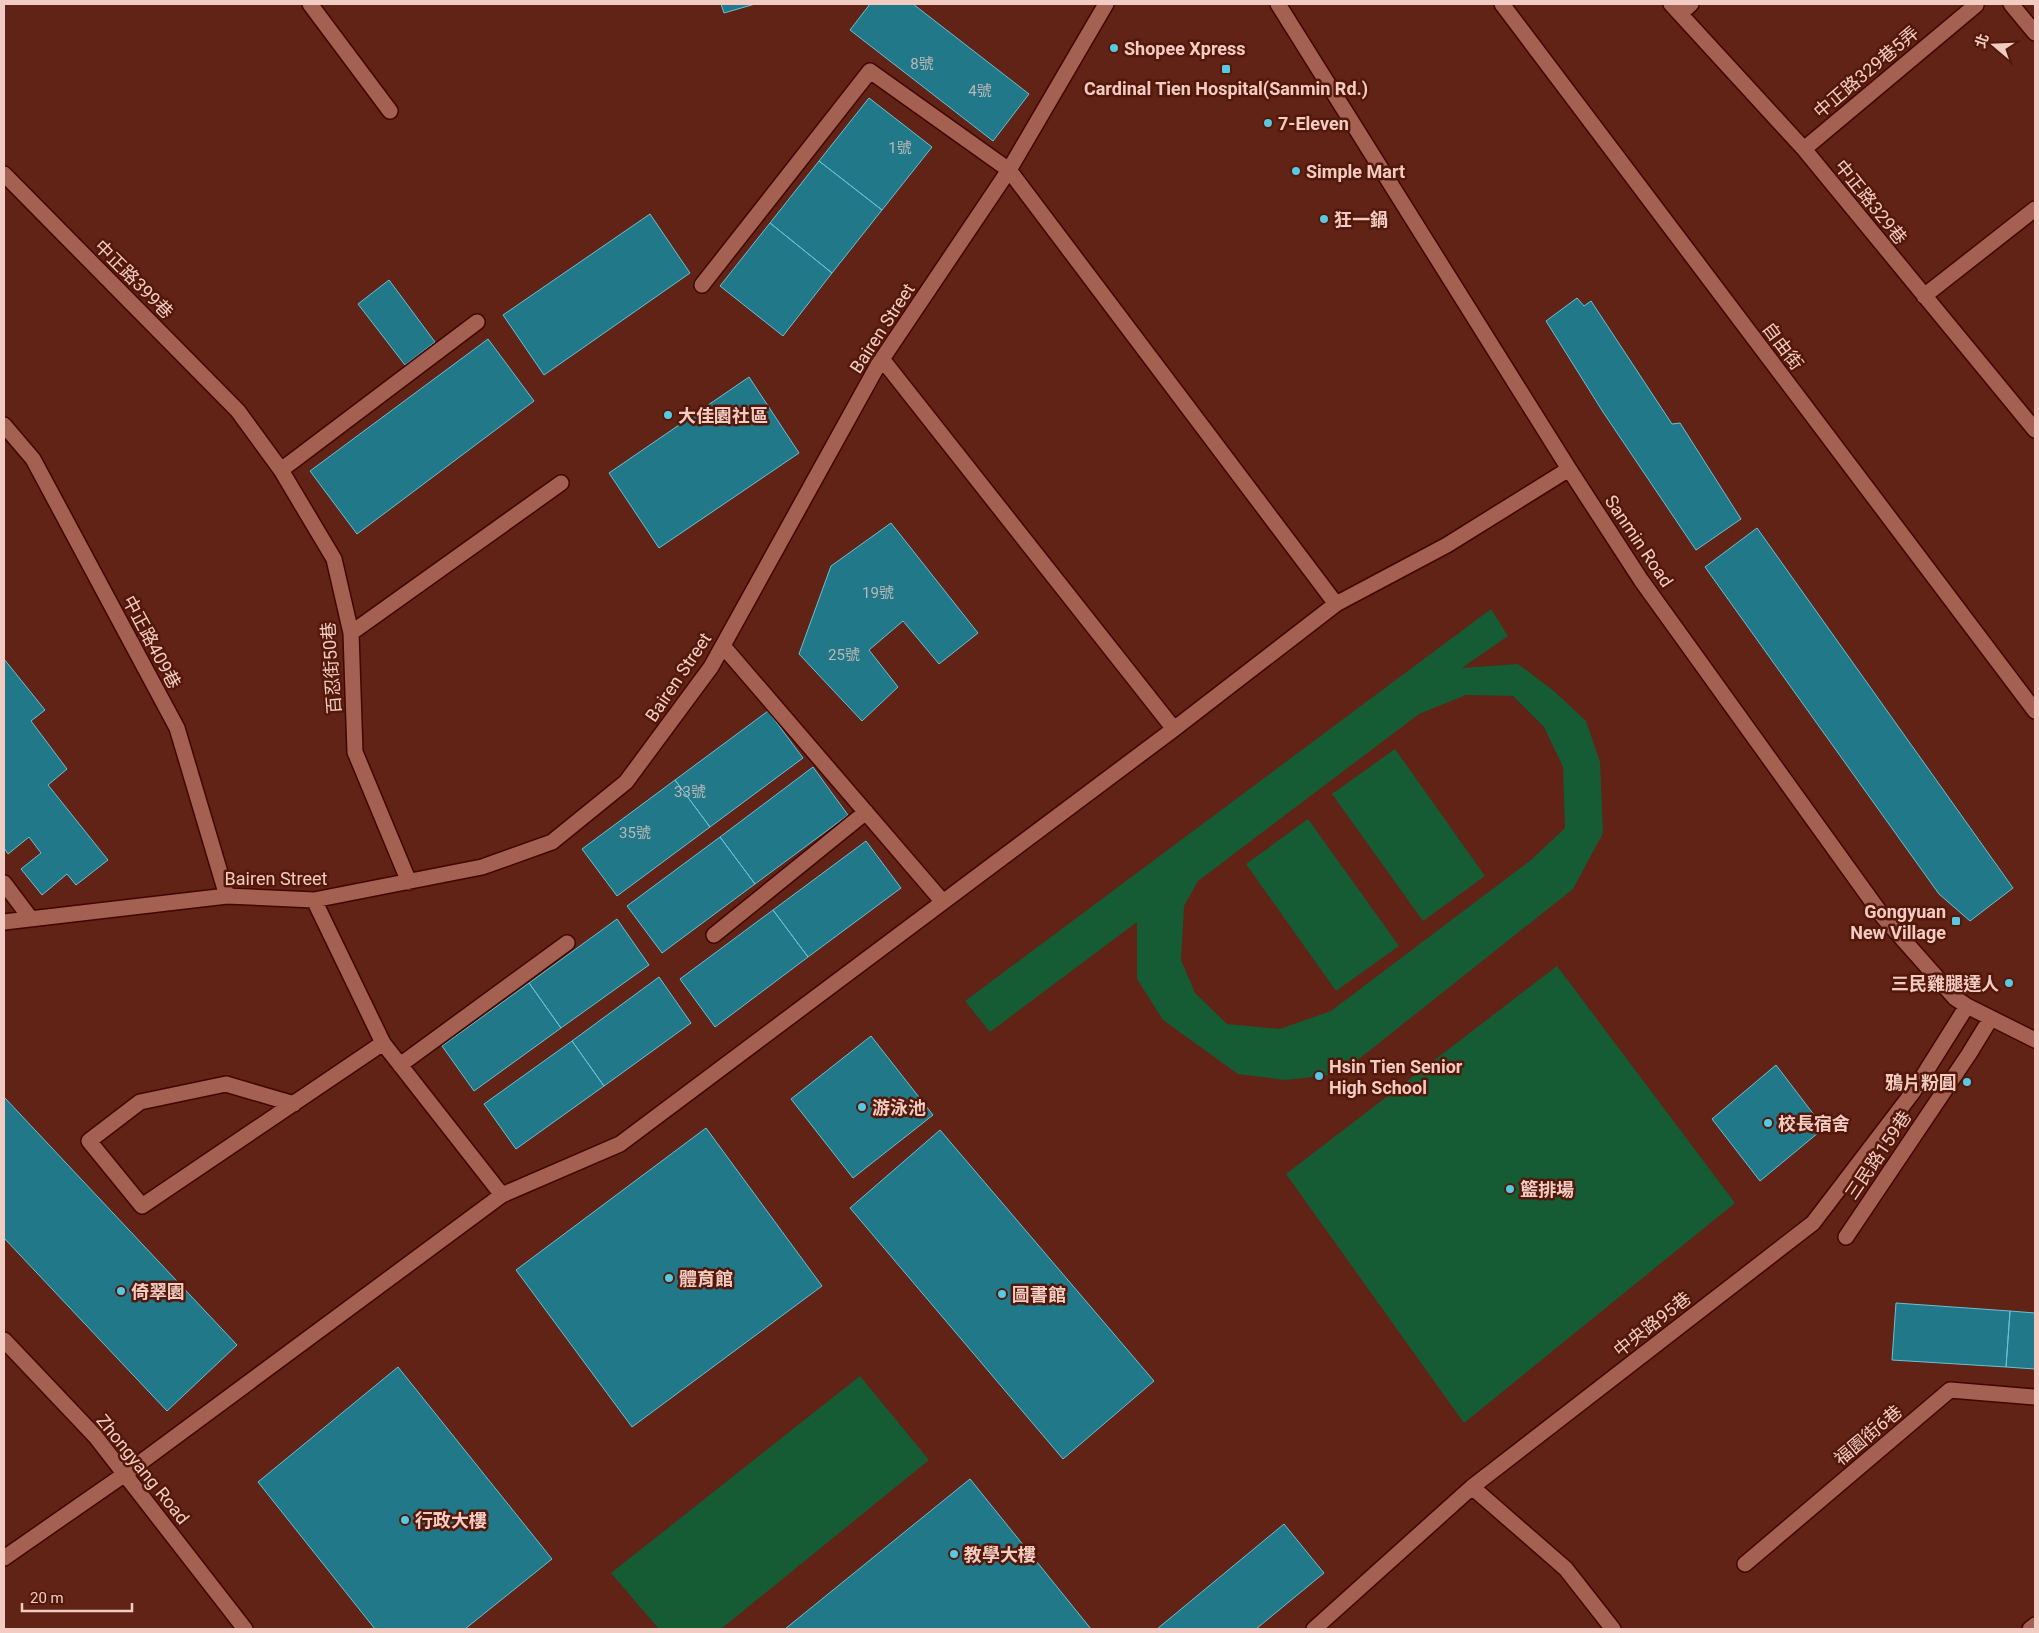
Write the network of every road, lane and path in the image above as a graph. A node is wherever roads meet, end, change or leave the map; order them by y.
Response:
1 (310, 4) edge
2 (1106, 4) edge
3 (1278, 4) edge
4 (1502, 4) edge
5 (2011, 4) edge
6 (1976, 6) dead end
7 (1680, 7) edge
8 (2035, 33) edge
9 (390, 111) dead end
10 (1804, 149) junction
11 (1009, 170) junction
12 (4, 174) edge
13 (2035, 209) edge
14 (702, 285) dead end
15 (1924, 296) junction
16 (477, 322) dead end
17 (882, 359) junction
18 (238, 410) joint
19 (4, 425) edge
20 (2035, 430) edge
21 (1569, 469) junction
22 (281, 470) junction
23 (560, 483) dead end
24 (1336, 604) junction
25 (351, 633) junction
26 (723, 646) junction
27 (2035, 711) edge
28 (1174, 729) junction
29 (866, 812) junction
30 (409, 882) junction
31 (4, 883) edge
32 (227, 896) junction
33 (314, 900) junction
34 (943, 902) junction
35 (31, 919) junction
36 (4, 922) edge
37 (714, 935) dead end
38 (566, 943) dead end
39 (1967, 1006) junction
40 (1991, 1018) junction
41 (2035, 1040) edge
42 (383, 1044) junction
43 (400, 1065) junction
44 (294, 1104) junction
45 (502, 1195) junction
46 (1846, 1237) dead end
47 (4, 1340) edge
48 (2035, 1397) edge
49 (125, 1474) junction
50 (1472, 1487) junction
51 (4, 1558) edge
52 (1745, 1564) dead end
53 (1324, 1626) edge
54 (2035, 1626) edge
55 (245, 1629) edge
56 (1613, 1629) edge
57 (2030, 1629) edge

1 - 9 street
2 - 11 street, Bairen Street
3 - 21 street, Sanmin Road
4 - 27 street, 自由街
5 - 8 street
6 - 10 street, 中正路329巷5弄
7 - 10 street, 中正路329巷
10 - 15 street, 中正路329巷
11 - 14 street
11 - 17 street, Bairen Street
11 - 24 street
12 - 18 street, 中正路399巷
13 - 15 street
15 - 20 street, 中正路329巷
16 - 22 street
17 - 26 street, Bairen Street
17 - 28 street
18 - 22 street, 百忍街50巷
19 - 32 street, 中正路409巷
21 - 24 street
21 - 39 street, Sanmin Road
22 - 25 street, 百忍街50巷
23 - 25 street
24 - 28 street
25 - 30 street, 百忍街50巷
26 - 29 street
26 - 30 street, Bairen Street
28 - 34 street
29 - 34 street
29 - 37 street
30 - 33 street, Bairen Street
31 - 35 street
32 - 33 street, Bairen Street
32 - 35 street, Bairen Street
33 - 42 street
34 - 45 street
35 - 36 street, Bairen Street
38 - 43 street
39 - 40 street, Sanmin Road
39 - 50 street, 中央路95巷
40 - 41 street, Sanmin Road
40 - 46 street, 三民路159巷
42 - 43 street
42 - 44 street
43 - 45 street
44 - 44 street
45 - 49 street
47 - 49 street, Zhongyang Road
48 - 52 street, 福園街6巷
49 - 51 street
49 - 55 street, Zhongyang Road
50 - 53 street, 中央路95巷
50 - 56 street
54 - 57 street

